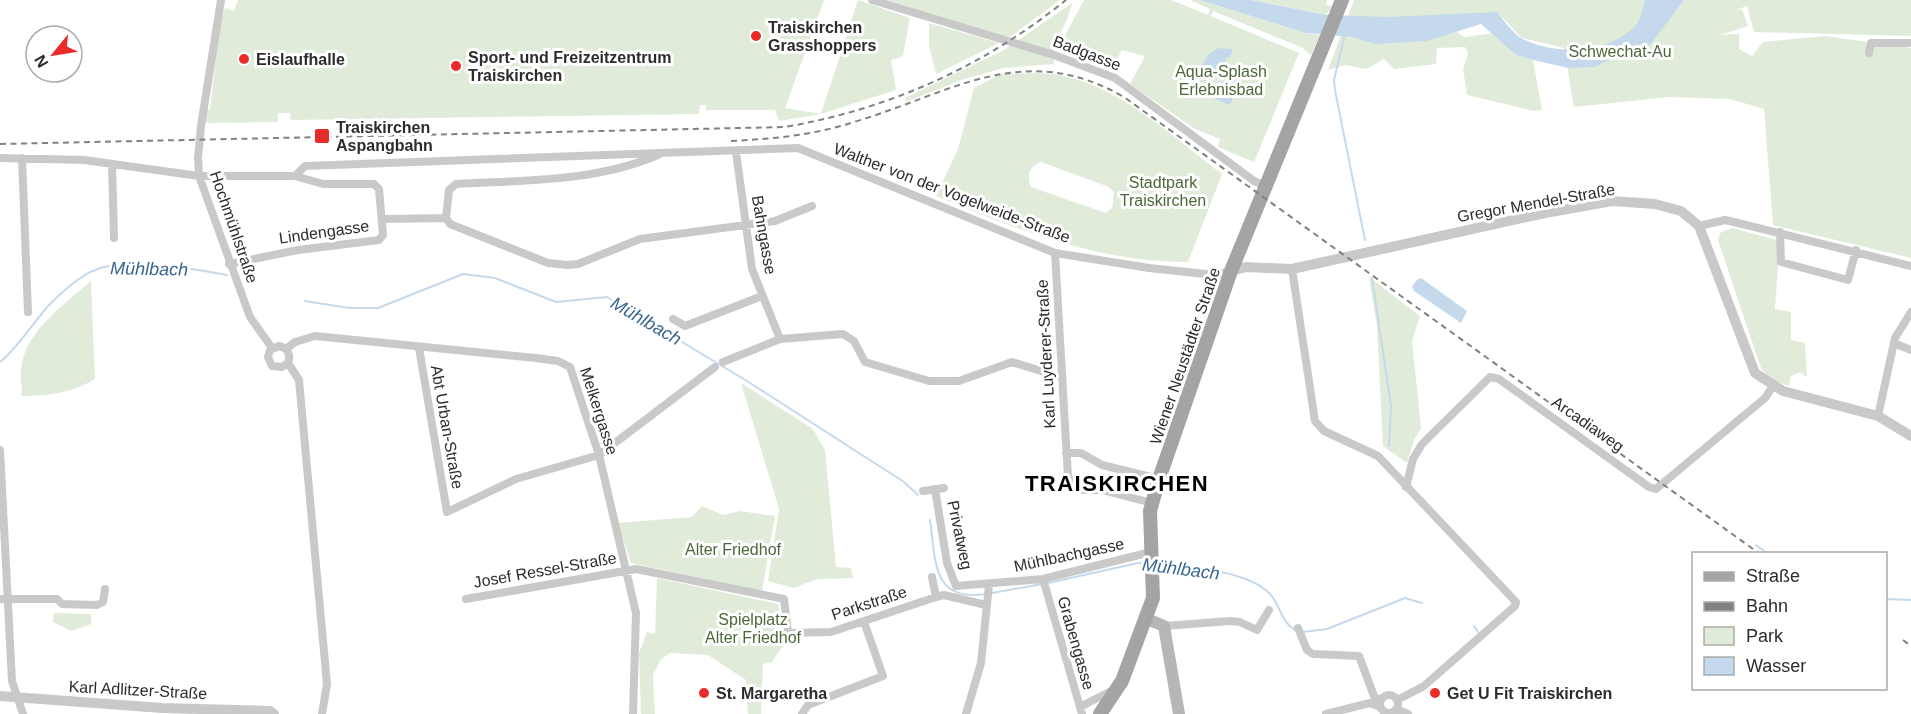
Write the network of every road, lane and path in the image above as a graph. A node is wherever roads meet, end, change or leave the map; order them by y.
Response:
1 (221, 0) edge
2 (872, 0) edge
3 (1340, 4) edge
4 (1911, 43) edge
5 (1869, 53) dead end
6 (736, 152) junction
7 (661, 154) junction
8 (0, 158) edge
9 (22, 158) junction
10 (112, 164) junction
11 (199, 176) junction
12 (295, 176) junction
13 (1266, 186) junction
14 (812, 206) dead end
15 (446, 218) junction
16 (383, 219) junction
17 (746, 225) junction
18 (1699, 226) junction
19 (1780, 232) junction
20 (114, 238) dead end
21 (1856, 250) junction
22 (1055, 253) junction
23 (229, 264) junction
24 (1910, 268) edge
25 (1292, 269) junction
26 (1231, 271) junction
27 (762, 296) junction
28 (28, 312) dead end
29 (1911, 312) edge
30 (673, 319) dead end
31 (780, 339) junction
32 (1894, 343) junction
33 (272, 348) junction
34 (419, 348) junction
35 (286, 349) junction
36 (1911, 350) edge
37 (723, 362) dead end
38 (288, 363) junction
39 (715, 367) dead end
40 (1061, 377) junction
41 (1773, 386) junction
42 (1878, 416) junction
43 (1911, 436) edge
44 (0, 450) edge
45 (1066, 453) junction
46 (599, 455) junction
47 (1153, 478) junction
48 (1406, 487) junction
49 (923, 491) dead end
50 (1147, 501) junction
51 (1152, 559) junction
52 (628, 571) junction
53 (932, 577) dead end
54 (1044, 583) junction
55 (956, 586) joint
56 (105, 589) dead end
57 (988, 595) junction
58 (936, 597) junction
59 (4, 599) edge
60 (466, 599) dead end
61 (1269, 610) dead end
62 (1147, 619) junction
63 (864, 622) junction
64 (1164, 626) junction
65 (1299, 632) dead end
66 (1119, 687) junction
67 (0, 696) edge
68 (19, 698) junction
69 (1396, 704) junction
70 (1382, 708) edge
71 (1081, 711) edge
72 (1106, 711) edge
73 (23, 714) edge
74 (274, 714) edge
75 (322, 714) edge
76 (633, 714) edge
77 (802, 714) edge
78 (966, 714) edge
79 (1179, 714) edge
80 (1326, 714) edge
81 (1408, 714) edge

1 - 11 street, Hochmühlstraße
2 - 13 street, Badgasse
3 - 13 main road, Wiener Neustädter Straße
4 - 5 street
6 - 7 street, Walther von der Vogelweide-Straße
6 - 17 street, Bahngasse
6 - 22 street, Walther von der Vogelweide-Straße
7 - 12 street, Walther von der Vogelweide-Straße
7 - 15 street, Walther von der Vogelweide-Straße
8 - 9 street, Walther von der Vogelweide-Straße
9 - 10 street, Walther von der Vogelweide-Straße
9 - 28 street
10 - 11 street, Walther von der Vogelweide-Straße
10 - 20 street
11 - 12 street, Walther von der Vogelweide-Straße
11 - 23 street, Hochmühlstraße
12 - 16 street, Walther von der Vogelweide-Straße
13 - 26 main road, Wiener Neustädter Straße
14 - 17 street
15 - 16 street, Lindengasse
15 - 17 street
16 - 23 street, Lindengasse
17 - 27 street, Bahngasse
18 - 19 street
18 - 25 street, Gregor Mendel-Straße
18 - 41 street
19 - 21 street
19 - 21 street
21 - 24 street
22 - 26 street, Walther von der Vogelweide-Straße
22 - 40 street, Karl Luyderer-Straße
23 - 33 street, Hochmühlstraße
25 - 26 street, Gregor Mendel-Straße
25 - 48 street
26 - 47 main road, Wiener Neustädter Straße
27 - 30 street
27 - 31 street, Bahngasse
29 - 32 street
31 - 37 street
31 - 40 street
32 - 36 street
32 - 42 street
33 - 35 street
33 - 38 street, Hochmühlstraße
34 - 35 street, Melkergasse
34 - 46 street, Melkergasse
34 - 46 street, Abt Urban-Straße
35 - 38 street
38 - 75 street
39 - 46 street
40 - 45 street, Karl Luyderer-Straße
41 - 42 street
41 - 48 street, Arcadiaweg
42 - 43 street
44 - 59 street
45 - 47 street
45 - 50 street, Karl Luyderer-Straße
46 - 52 street, Melkergasse
47 - 50 main road, Wiener Neustädter Straße
48 - 69 street
49 - 55 street, Privatweg
50 - 51 main road, Wiener Neustädter Straße
51 - 54 street, Mühlbachgasse
51 - 62 main road, Wiener Neustädter Straße
52 - 60 street, Josef Ressel-Straße
52 - 63 street, Parkstraße
52 - 76 street, Melkergasse
53 - 58 street
54 - 57 street, Mühlbachgasse
54 - 71 street, Grabengasse
55 - 57 street, Mühlbachgasse
56 - 59 street
57 - 58 street, Mühlbachgasse
57 - 78 street
58 - 63 street, Parkstraße
59 - 68 street
61 - 64 street
62 - 64 main road
62 - 66 main road, Wiener Neustädter Straße
63 - 77 street
64 - 79 main road
65 - 70 street
66 - 71 street
66 - 72 main road, Wiener Neustädter Straße
67 - 68 street, Karl Adlitzer-Straße
68 - 73 street
68 - 74 street, Karl Adlitzer-Straße
69 - 70 street
69 - 70 street
69 - 81 street
70 - 80 street

